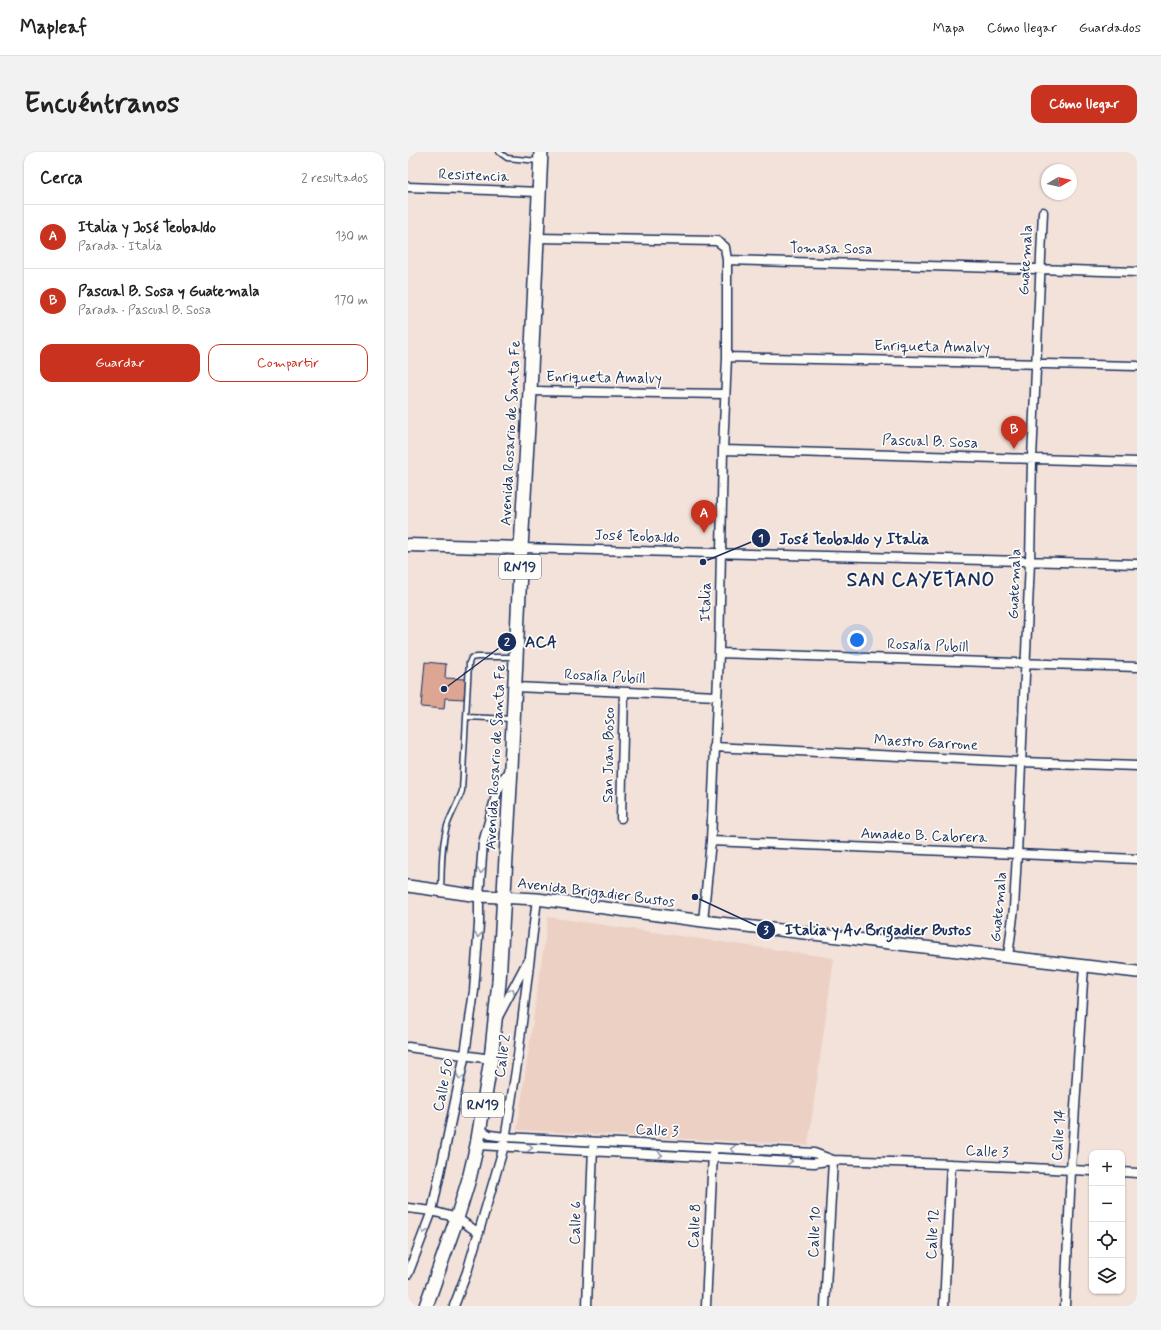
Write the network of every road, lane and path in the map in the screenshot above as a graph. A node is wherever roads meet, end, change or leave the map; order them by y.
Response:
1 (499, 152) edge
2 (541, 156) edge
3 (408, 187) edge
4 (539, 192) junction
5 (1043, 212) dead end
6 (537, 238) junction
7 (727, 260) junction
8 (1040, 268) junction
9 (1137, 272) edge
10 (726, 357) junction
11 (1036, 363) junction
12 (1137, 366) edge
13 (530, 392) junction
14 (725, 394) junction
15 (723, 450) junction
16 (1032, 459) junction
17 (1137, 462) edge
18 (408, 545) edge
19 (521, 548) junction
20 (720, 553) junction
21 (1030, 562) junction
22 (1137, 564) edge
23 (719, 653) junction
24 (516, 657) junction
25 (1026, 663) junction
26 (1137, 666) edge
27 (515, 687) junction
28 (624, 692) junction
29 (717, 696) junction
30 (466, 717) junction
31 (514, 719) junction
32 (714, 747) junction
33 (1021, 762) junction
34 (1137, 766) edge
35 (512, 768) junction
36 (621, 818) dead end
37 (710, 841) junction
38 (1017, 854) junction
39 (1137, 859) edge
40 (408, 886) edge
41 (441, 890) junction
42 (479, 896) junction
43 (505, 897) junction
44 (537, 899) junction
45 (703, 921) junction
46 (530, 956) junction
47 (1008, 957) junction
48 (1084, 966) junction
49 (1137, 972) edge
50 (494, 1025) junction
51 (408, 1047) edge
52 (465, 1054) junction
53 (490, 1059) junction
54 (480, 1130) junction
55 (505, 1138) junction
56 (594, 1142) junction
57 (477, 1145) junction
58 (504, 1146) junction
59 (713, 1148) junction
60 (593, 1152) junction
61 (712, 1157) junction
62 (833, 1160) junction
63 (951, 1164) junction
64 (1071, 1170) junction
65 (1089, 1171) edge
66 (1125, 1172) edge
67 (1137, 1173) edge
68 (408, 1208) edge
69 (432, 1211) junction
70 (457, 1218) junction
71 (479, 1233) junction
72 (408, 1274) edge
73 (426, 1306) edge
74 (454, 1306) edge
75 (587, 1306) edge
76 (706, 1306) edge
77 (826, 1306) edge
78 (944, 1306) edge
79 (1065, 1306) edge

1 - 2 lane
2 - 4 main road, Avenida Rosario de Santa Fe / RN19
3 - 4 street, Resistencia
4 - 6 main road, Avenida Rosario de Santa Fe / RN19
5 - 8 street, Guatemala
6 - 7 street
6 - 13 main road, Avenida Rosario de Santa Fe / RN19
7 - 8 street, Tomasa Sosa
7 - 10 street, Italia
8 - 9 street, Tomasa Sosa
8 - 11 street, Guatemala
10 - 11 street, Enriqueta Amalvy
10 - 14 street, Italia
11 - 12 street, Enriqueta Amalvy
11 - 16 street, Guatemala
13 - 14 street, Enriqueta Amalvy
13 - 19 main road, Avenida Rosario de Santa Fe / RN19
14 - 15 street, Italia
15 - 16 street, Pascual B. Sosa
15 - 20 street, Italia
16 - 17 street, Pascual B. Sosa
16 - 21 street, Guatemala
18 - 19 main road
19 - 20 street, José Teobaldo
19 - 24 main road, Avenida Rosario de Santa Fe / RN19
20 - 21 street, José Teobaldo
20 - 23 street, Italia
21 - 22 street, José Teobaldo
21 - 25 street, Guatemala
23 - 25 street, Rosalía Pubill
23 - 29 street, Italia
24 - 27 main road, Avenida Rosario de Santa Fe / RN19
24 - 30 lane
25 - 26 street, Rosalía Pubill
25 - 33 street, Guatemala
27 - 28 street, Rosalía Pubill
27 - 31 main road, Avenida Rosario de Santa Fe / RN19
28 - 29 street, Rosalía Pubill
28 - 36 street, San Juan Bosco
29 - 32 street, Italia
30 - 31 lane
30 - 41 lane
31 - 35 main road, Avenida Rosario de Santa Fe / RN19
32 - 33 street, Maestro Garrone
32 - 37 street, Italia
33 - 34 street, Maestro Garrone
33 - 38 street, Guatemala
35 -> 42 street, Calle 50
35 - 43 main road, Avenida Rosario de Santa Fe / RN19
37 - 38 street, Amadeo B. Cabrera
37 - 45 street, Italia
38 - 39 street, Amadeo B. Cabrera
38 - 47 street, Guatemala
40 - 41 street, Avenida Brigadier Bustos
41 - 42 street, Avenida Brigadier Bustos
42 - 43 street, Avenida Brigadier Bustos
42 -> 52 street, Calle 50
43 - 44 street, Avenida Brigadier Bustos
43 - 50 main road, Avenida Rosario de Santa Fe / RN19
44 - 45 street, Avenida Brigadier Bustos
44 - 46 street, Calle 2
45 - 47 street, Avenida Brigadier Bustos
50 -> 46 street
46 - 55 street, Calle 2
47 - 48 street, Avenida Brigadier Bustos
48 - 49 street, Avenida Brigadier Bustos
48 - 64 street, Calle 14
50 - 53 main road, Avenida Rosario de Santa Fe / RN19
51 - 52 street
52 - 53 street
52 -> 69 street, Calle 50
53 - 54 main road, Avenida Rosario de Santa Fe / RN19
54 - 55 street, Calle 3
54 - 57 main road, Avenida Rosario de Santa Fe / RN19
55 - 56 street, Calle 3
55 - 58 street, Calle 2
56 - 59 street, Calle 3
56 - 60 street, Calle 6
57 - 58 street, Calle 3
57 - 70 main road, Avenida Rosario de Santa Fe / RN19
58 -> 60 street, Calle 3
58 - 71 street, Calle 2
59 - 61 street, Calle 8
62 -> 59 street, Calle 3
60 -> 61 street, Calle 3
60 - 75 street, Calle 6
61 -> 62 street, Calle 3
61 - 76 street, Calle 8
62 - 63 street, Calle 3
62 - 77 street, Calle 10
63 - 64 street, Calle 3
63 - 78 street, Calle 12
64 - 65 street, Calle 3
64 - 79 street, Calle 14
66 - 67 street
68 - 69 street
69 - 70 street
69 -> 72 street, Calle 50
70 - 71 street
70 - 73 main road, Avenida Rosario de Santa Fe / RN19
71 - 74 street, Calle 2

